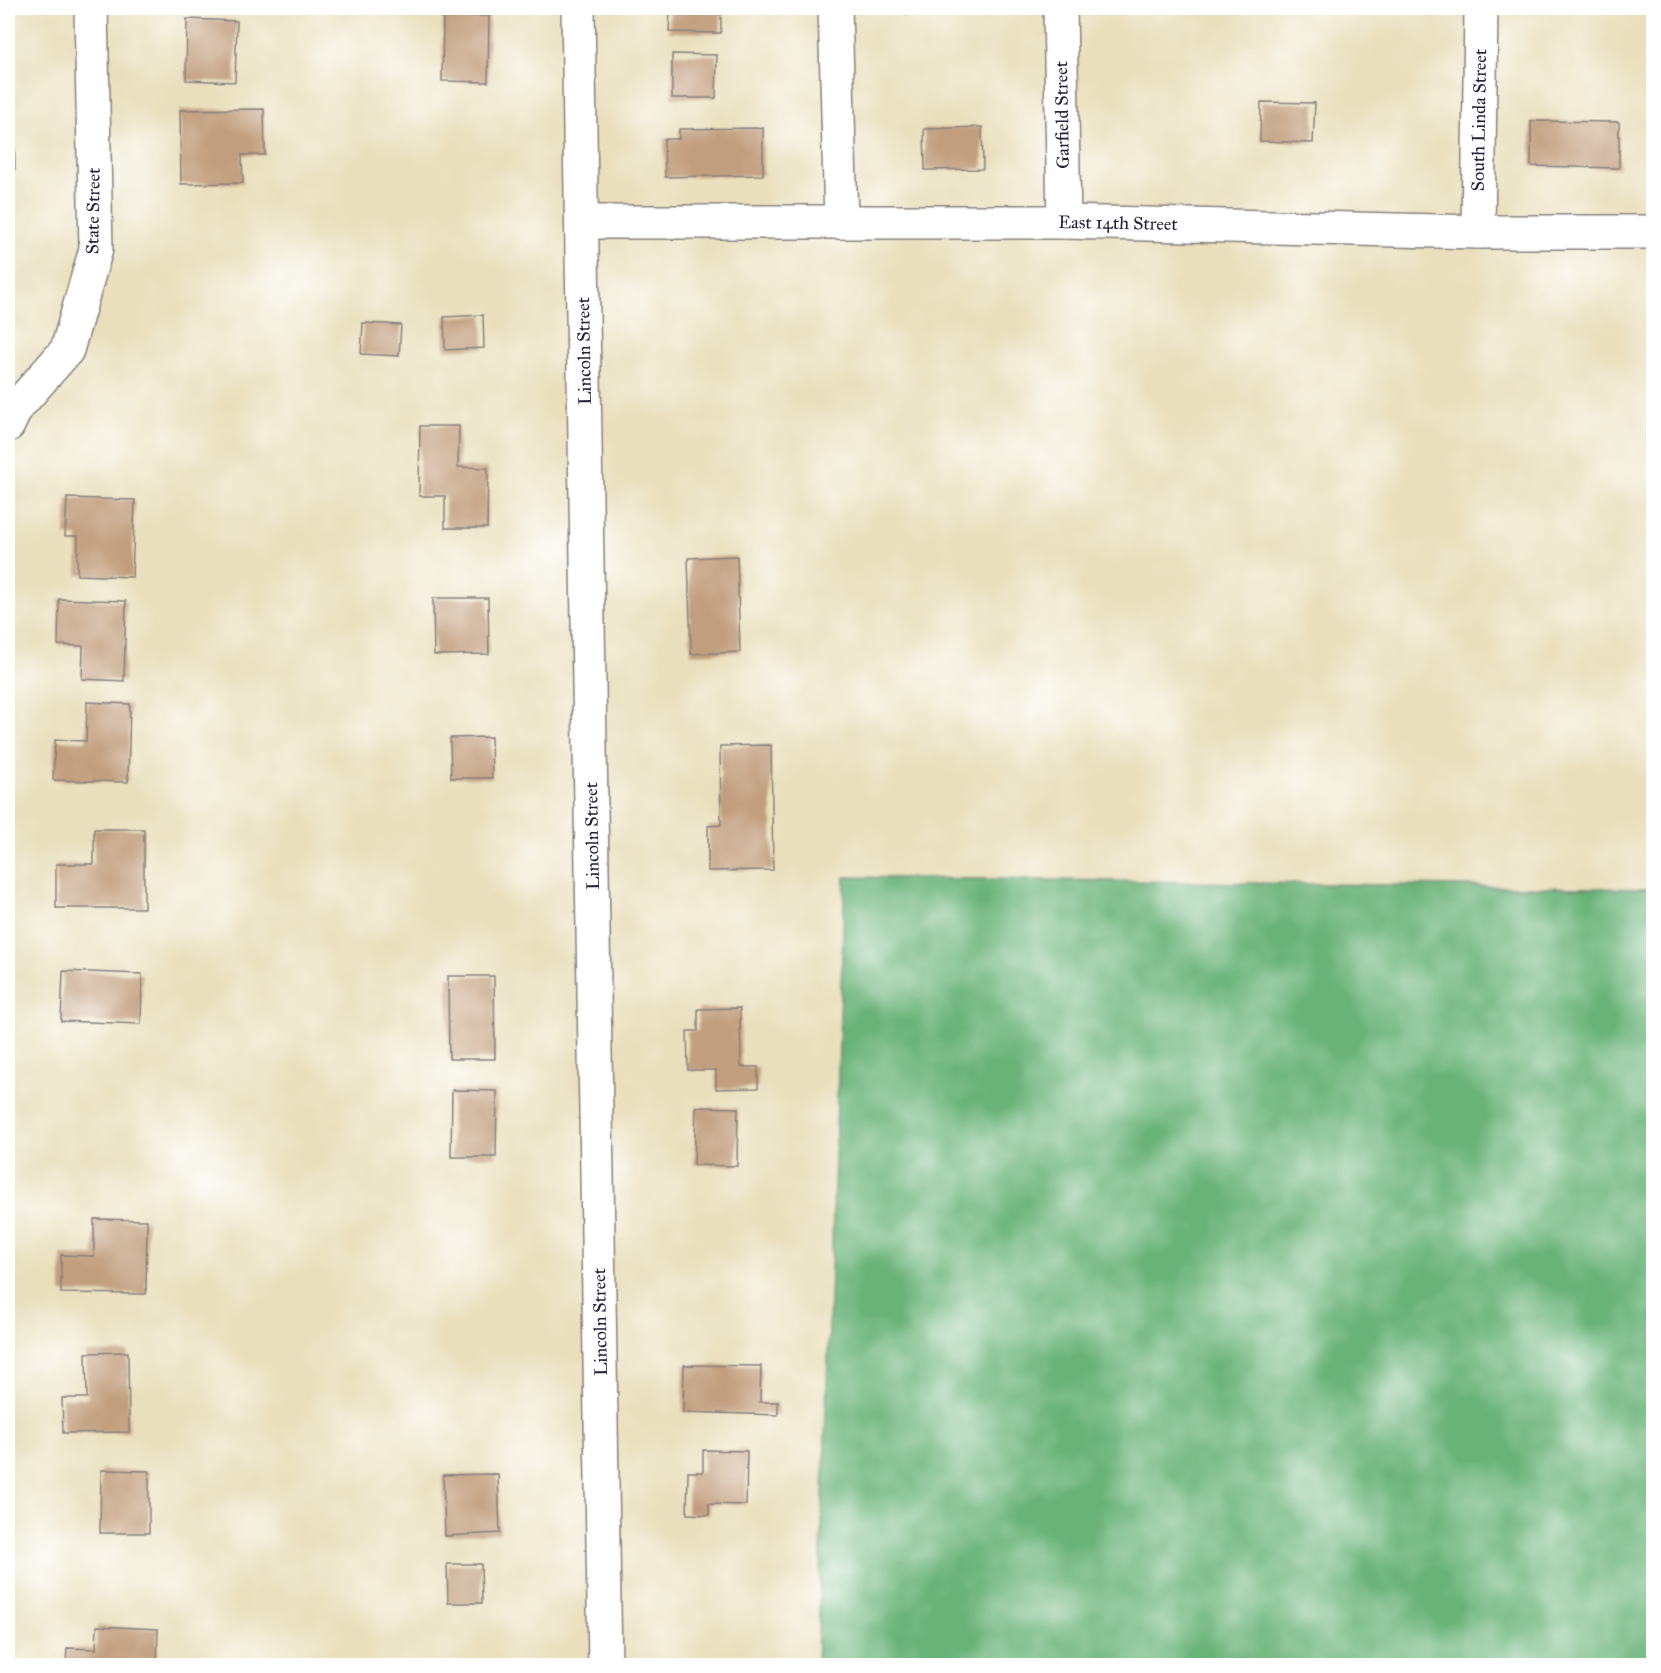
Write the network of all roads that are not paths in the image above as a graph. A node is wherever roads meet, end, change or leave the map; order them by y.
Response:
1 (91, 8) edge
2 (578, 8) edge
3 (835, 8) edge
4 (1060, 8) edge
5 (1481, 8) edge
6 (582, 222) junction
7 (841, 222) junction
8 (1064, 222) junction
9 (1478, 232) junction
10 (1653, 232) edge
11 (8, 425) edge
12 (605, 1665) edge

1 - 11 street, State Street
2 - 6 street, Lincoln Street
3 - 7 street
4 - 8 street, Garfield Street
5 - 9 street, South Linda Street
6 - 7 street, East 14th Street
6 - 12 street, Lincoln Street
7 - 8 street, East 14th Street
8 - 9 street, East 14th Street
9 - 10 street, East 14th Street

